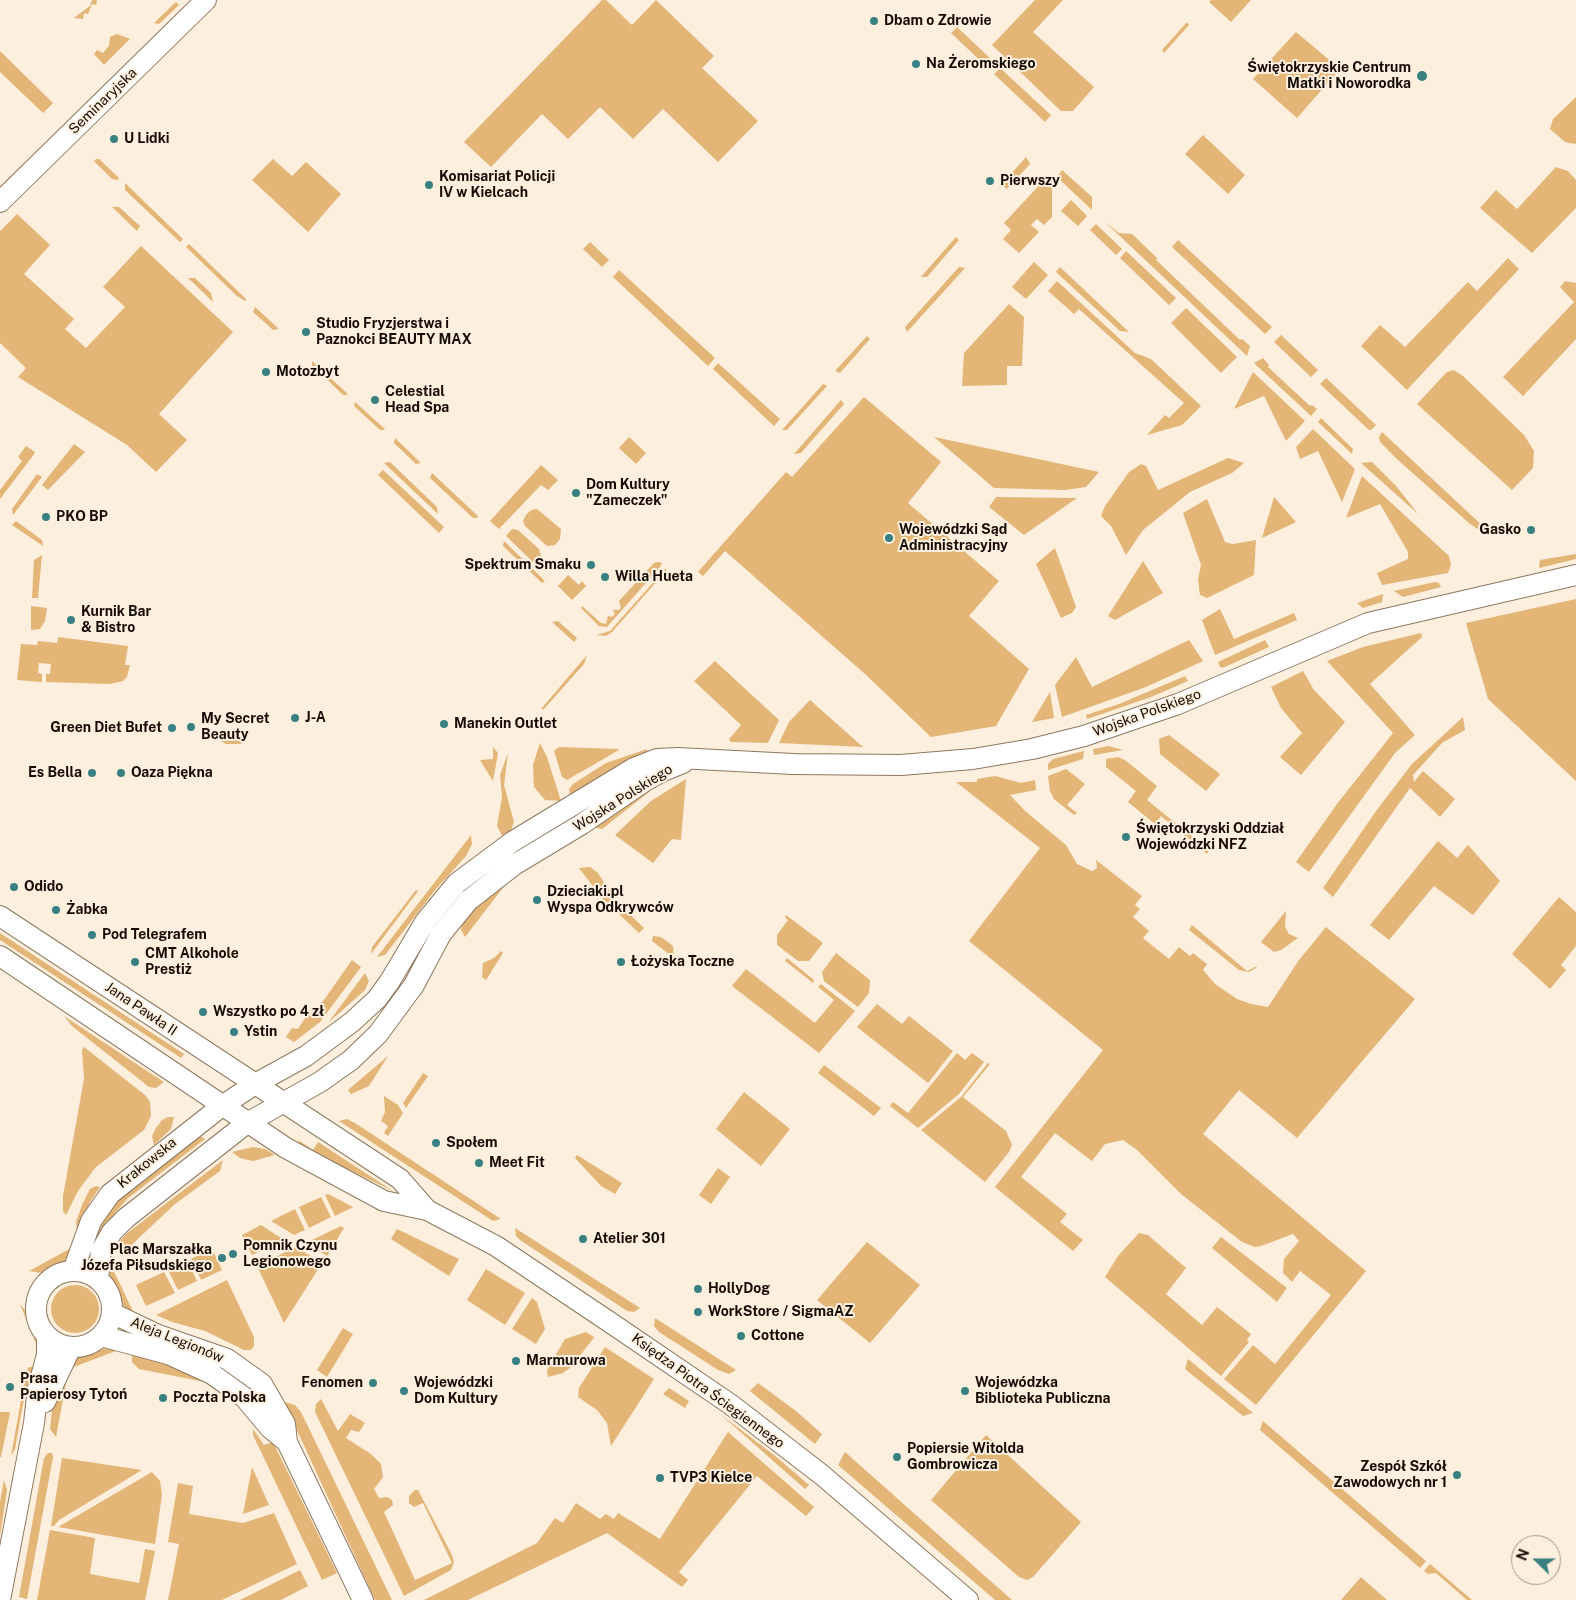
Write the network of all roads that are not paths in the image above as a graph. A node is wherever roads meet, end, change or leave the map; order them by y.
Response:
1 (206, 0) edge
2 (0, 202) edge
3 (1576, 575) edge
4 (701, 760) junction
5 (0, 916) edge
6 (0, 956) edge
7 (255, 1084) junction
8 (283, 1102) junction
9 (222, 1106) junction
10 (247, 1123) junction
11 (427, 1210) junction
12 (73, 1271) junction
13 (98, 1279) junction
14 (112, 1313) junction
15 (47, 1336) junction
16 (101, 1336) junction
17 (71, 1347) junction
18 (34, 1423) junction
19 (287, 1442) junction
20 (0, 1600) edge
21 (363, 1600) edge
22 (968, 1600) edge

1 - 2 street, Seminaryjska
3 - 4 street, Wojska Polskiego
4 - 7 street, Wojska Polskiego
4 - 8 street, Wojska Polskiego
5 - 7 street, Jana Pawła II
6 - 9 street
7 - 8 street, Jana Pawła II
7 - 9 street, Krakowska
8 - 10 street, Wojska Polskiego
8 - 11 street, Księdza Piotra Ściegiennego
9 - 10 street, Księdza Piotra Ściegiennego
9 - 12 street, Krakowska
10 - 11 street, Księdza Piotra Ściegiennego
10 - 13 street
11 - 22 street, Księdza Piotra Ściegiennego
12 - 13 street
12 - 15 street
13 - 14 street
14 - 16 street
14 - 19 street, Aleja Legionów
15 - 17 street
15 - 18 street
16 - 17 street
16 - 19 street, Aleja Legionów
17 - 18 street
18 - 20 street
19 - 21 street, Aleja Legionów

